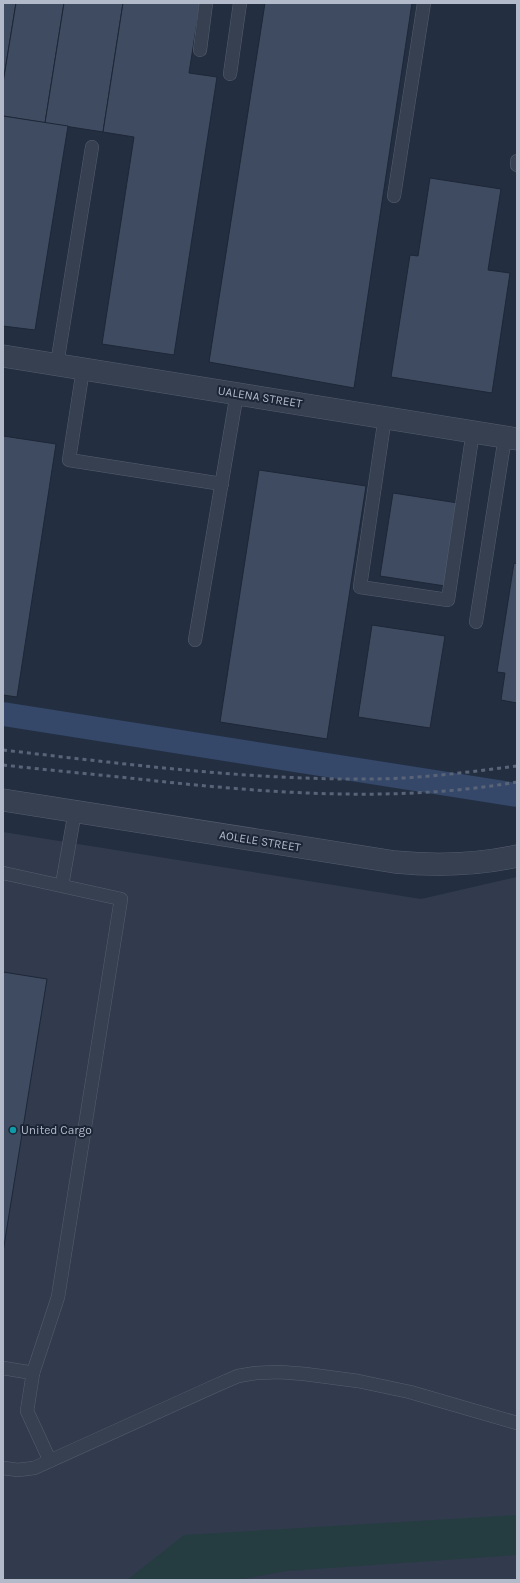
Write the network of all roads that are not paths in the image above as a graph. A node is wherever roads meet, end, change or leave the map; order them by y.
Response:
1 (206, 3) edge
2 (240, 3) edge
3 (424, 3) edge
4 (200, 50) dead end
5 (230, 74) dead end
6 (92, 147) dead end
7 (517, 161) edge
8 (517, 165) edge
9 (394, 196) dead end
10 (3, 356) edge
11 (57, 364) junction
12 (83, 369) junction
13 (236, 393) junction
14 (385, 417) junction
15 (472, 431) junction
16 (511, 438) edge
17 (222, 484) junction
18 (476, 622) dead end
19 (195, 640) dead end
20 (3, 800) edge
21 (75, 811) junction
22 (517, 856) edge
23 (3, 873) edge
24 (62, 885) junction
25 (3, 1368) edge
26 (33, 1373) junction
27 (517, 1423) edge
28 (50, 1461) junction
29 (3, 1468) edge

1 - 4 lane
2 - 5 lane
3 - 9 lane
6 - 11 lane
7 - 8 lane
10 - 11 street, UALENA STREET
11 - 12 street, UALENA STREET
12 - 13 street, UALENA STREET
12 - 17 lane
13 - 14 street, UALENA STREET
13 - 17 lane
14 - 15 street, UALENA STREET
14 - 15 lane
15 - 16 street, UALENA STREET
16 - 18 lane
17 - 19 lane
20 - 21 street, AOLELE STREET
21 - 22 street, AOLELE STREET
21 - 24 lane
23 - 24 lane
24 - 26 lane
25 - 26 lane
26 - 28 lane
27 - 28 lane
28 - 29 lane

